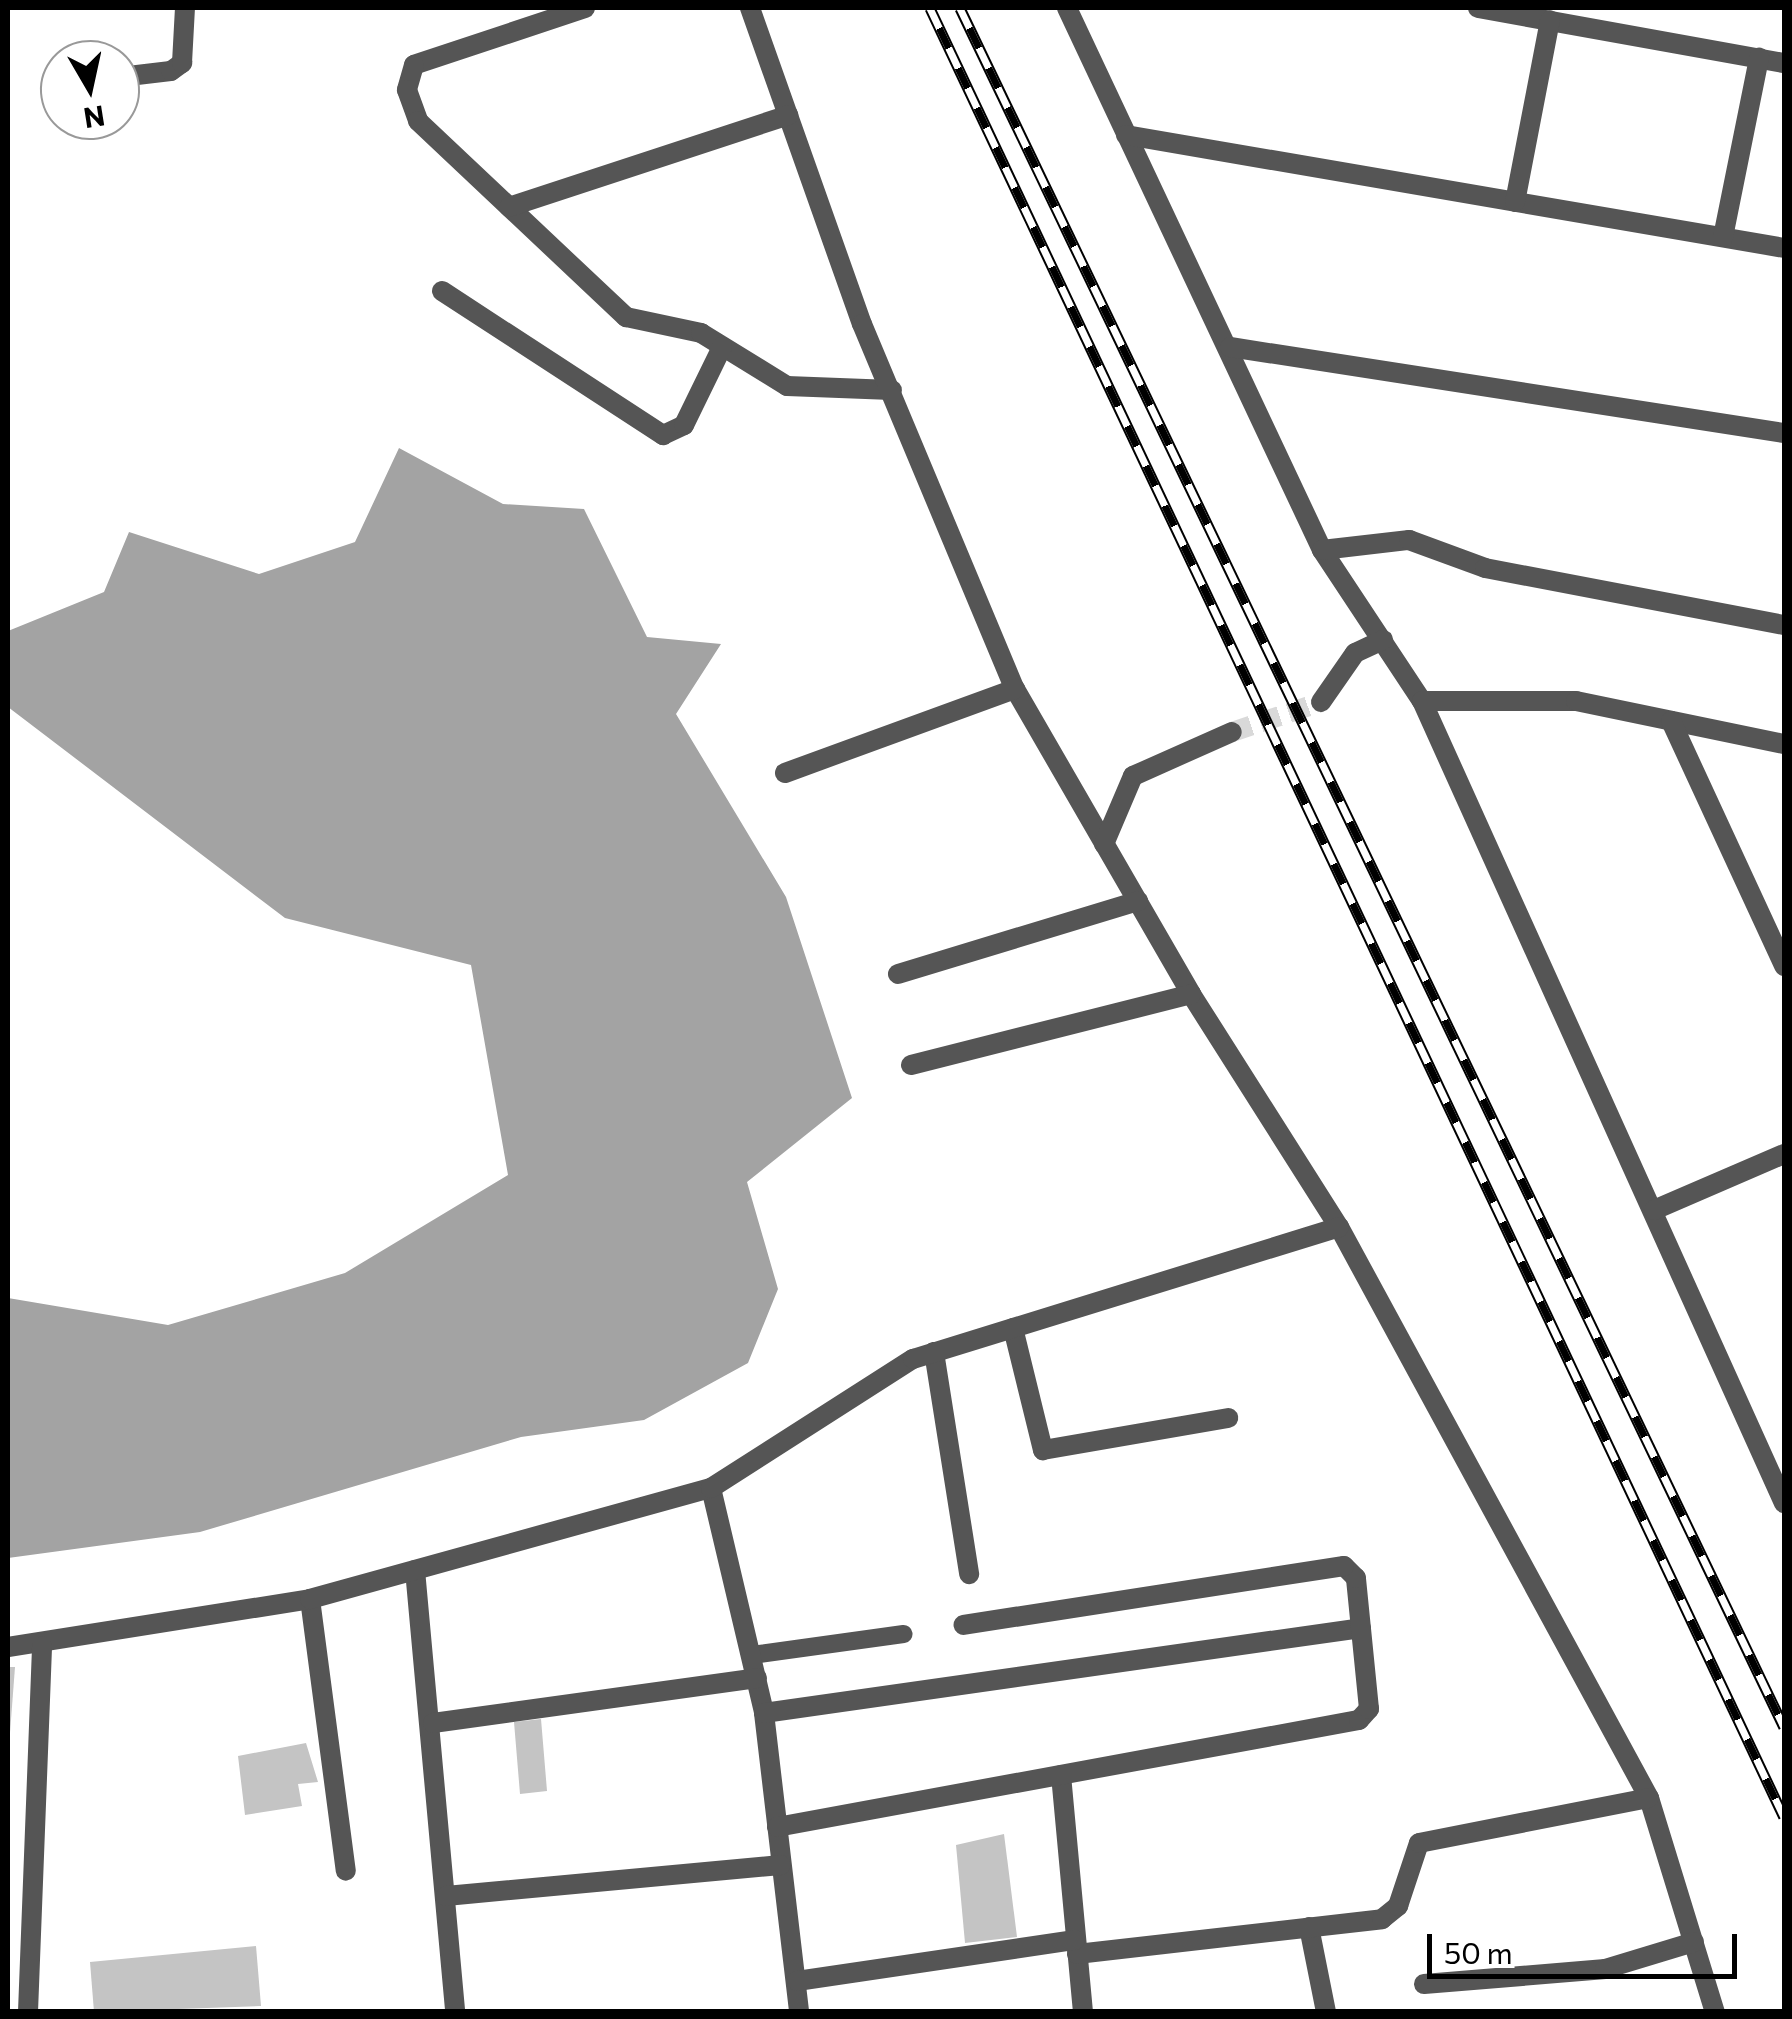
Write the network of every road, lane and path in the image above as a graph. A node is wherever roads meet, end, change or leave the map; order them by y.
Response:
1 (185, 8) edge
2 (586, 8) edge
3 (750, 8) edge
4 (1066, 8) edge
5 (1478, 8) edge
6 (1550, 20) junction
7 (1759, 58) junction
8 (1784, 62) edge
9 (140, 75) edge
10 (788, 115) junction
11 (1126, 135) junction
12 (1515, 202) junction
13 (509, 208) junction
14 (1722, 238) junction
15 (1784, 248) edge
16 (442, 291) dead end
17 (722, 347) junction
18 (1230, 347) junction
19 (892, 390) junction
20 (1784, 433) edge
21 (1322, 550) junction
22 (1784, 625) edge
23 (1383, 640) junction
24 (1015, 689) junction
25 (1422, 701) junction
26 (1321, 702) tunnel mouth
27 (1670, 720) junction
28 (1232, 732) tunnel mouth
29 (1784, 744) edge
30 (785, 772) dead end
31 (1104, 844) junction
32 (1138, 901) junction
33 (1784, 966) edge
34 (898, 974) dead end
35 (1191, 994) junction
36 (911, 1065) dead end
37 (1784, 1154) edge
38 (1654, 1210) junction
39 (1339, 1227) junction
40 (1014, 1328) junction
41 (934, 1352) junction
42 (1228, 1418) dead end
43 (712, 1488) junction
44 (1784, 1503) edge
45 (415, 1570) junction
46 (969, 1574) dead end
47 (310, 1599) junction
48 (964, 1624) dead end
49 (1361, 1628) junction
50 (904, 1634) dead end
51 (42, 1646) junction
52 (8, 1647) edge
53 (752, 1656) junction
54 (757, 1678) junction
55 (764, 1712) junction
56 (433, 1722) junction
57 (1061, 1775) junction
58 (1649, 1798) junction
59 (777, 1827) junction
60 (781, 1865) junction
61 (346, 1871) dead end
62 (446, 1896) junction
63 (1309, 1927) junction
64 (1694, 1942) junction
65 (1076, 1947) junction
66 (796, 1981) junction
67 (1424, 1984) dead end
68 (28, 2012) edge
69 (455, 2012) edge
70 (800, 2012) edge
71 (1082, 2012) edge
72 (1326, 2012) edge
73 (1715, 2012) edge

1 - 9 street
2 - 13 street
3 - 10 street
4 - 11 street
5 - 6 street
6 - 7 street
6 - 12 street
7 - 8 street
7 - 14 street
10 - 13 street
10 - 19 street
11 - 12 street
11 - 18 street
12 - 14 street
13 - 17 street
14 - 15 street
16 - 17 street
17 - 19 street
18 - 20 street
18 - 21 street
19 - 24 street
21 - 22 street
21 - 23 street
23 - 25 street
23 - 26 street
24 - 30 street
24 - 31 street
25 - 27 street
25 - 38 street
27 - 29 street
27 - 33 street
28 - 31 street
31 - 32 street
32 - 34 street
32 - 35 street
35 - 36 street
35 - 39 street
37 - 38 street
38 - 44 street
39 - 40 street
39 - 58 street
40 - 41 street
40 - 42 street
41 - 43 street
41 - 46 street
43 - 45 street
43 - 53 street
45 - 47 street
45 - 56 street
47 - 51 street
47 - 61 street
48 - 49 street
49 - 55 street
49 - 57 street
50 - 53 lane
51 - 52 street
51 - 68 street
53 - 54 street
54 - 55 street
54 - 56 street
55 - 59 street
56 - 62 street
57 - 59 street
57 - 65 street
58 - 63 street
58 - 64 street
59 - 60 street
60 - 62 street
60 - 66 street
62 - 69 street
63 - 65 street
63 - 72 street
64 - 67 street
64 - 73 street
65 - 66 street
65 - 71 street
66 - 70 street

